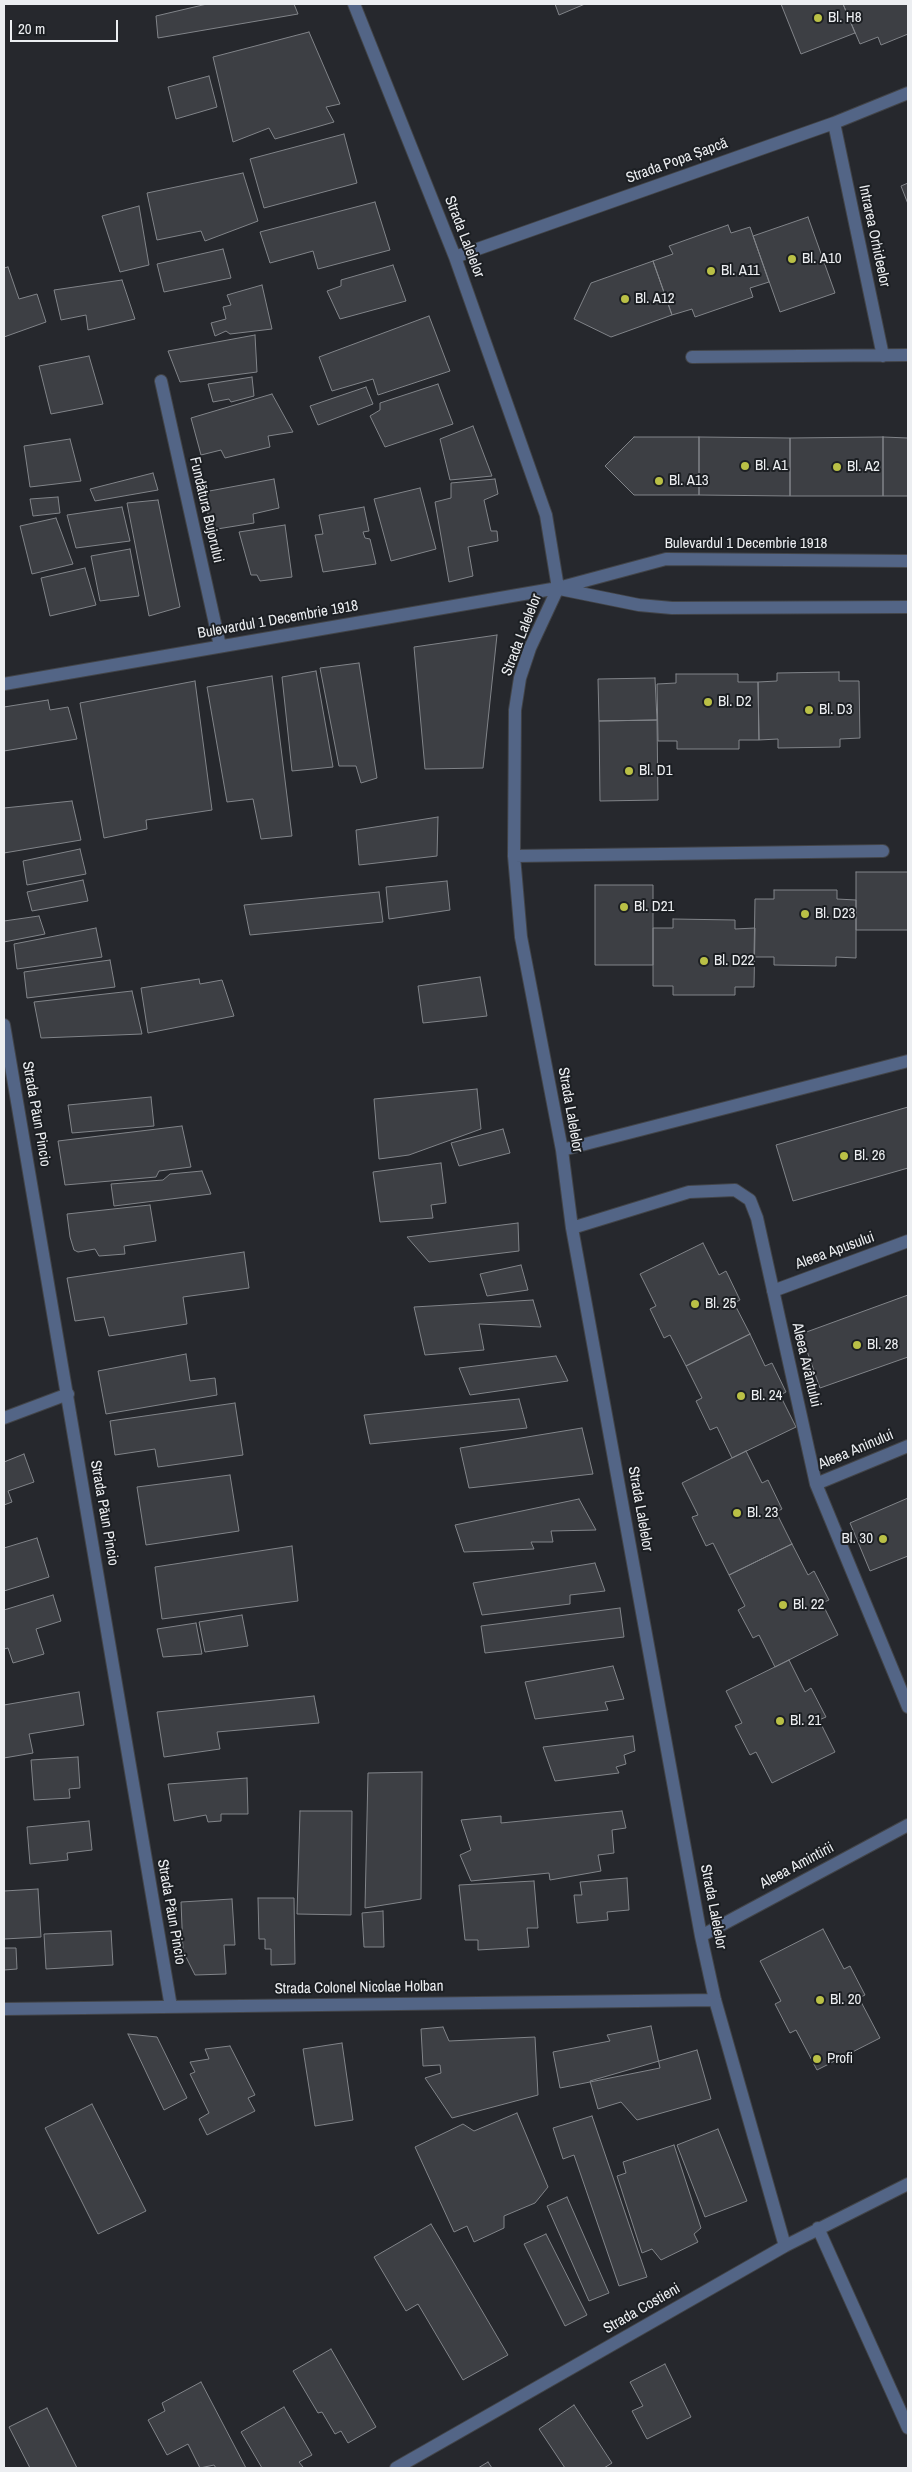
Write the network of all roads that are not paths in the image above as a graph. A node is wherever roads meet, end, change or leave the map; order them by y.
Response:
1 (354, 4) edge
2 (908, 93) edge
3 (834, 123) junction
4 (455, 257) junction
5 (908, 355) edge
6 (883, 356) junction
7 (692, 357) dead end
8 (161, 381) dead end
9 (908, 561) edge
10 (558, 588) junction
11 (908, 607) edge
12 (220, 646) junction
13 (4, 684) edge
14 (883, 851) dead end
15 (514, 856) junction
16 (4, 1025) edge
17 (908, 1062) edge
18 (562, 1150) junction
19 (572, 1228) junction
20 (908, 1241) edge
21 (773, 1291) junction
22 (68, 1394) junction
23 (4, 1418) edge
24 (908, 1446) edge
25 (816, 1484) junction
26 (908, 1707) edge
27 (908, 1825) edge
28 (701, 1936) junction
29 (715, 2000) junction
30 (171, 2007) junction
31 (4, 2009) edge
32 (908, 2184) edge
33 (818, 2228) junction
34 (785, 2246) junction
35 (908, 2428) edge
36 (396, 2468) edge

1 - 4 street, Strada Lalelelor
2 - 3 street, Strada Popa Șapcă
3 - 4 street, Strada Popa Șapcă
3 - 6 street, Intrarea Orhideelor
4 - 10 street, Strada Lalelelor
5 - 6 street
6 - 7 street
8 - 12 street, Fundătura Bujorului
9 - 10 street, Bulevardul 1 Decembrie 1918
10 - 11 street, Bulevardul 1 Decembrie 1918
10 - 12 street, Bulevardul 1 Decembrie 1918
10 - 15 street, Strada Lalelelor
12 - 13 street, Bulevardul 1 Decembrie 1918
14 - 15 street
15 - 18 street, Strada Lalelelor
16 - 22 street, Strada Păun Pincio
17 - 18 street
18 - 19 street, Strada Lalelelor
19 - 21 street, Aleea Avântului
19 - 28 street, Strada Lalelelor
20 - 21 street, Aleea Apusului
21 - 25 street, Aleea Avântului
22 - 23 street
22 - 30 street, Strada Păun Pincio
24 - 25 street, Aleea Aninului
25 - 26 street, Aleea Avântului
27 - 28 street, Aleea Amintirii
28 - 29 street, Strada Lalelelor
29 - 30 street, Strada Colonel Nicolae Holban
29 - 34 street, Strada Lalelelor
30 - 31 street, Strada Colonel Nicolae Holban
32 - 33 street, Strada Costieni
33 - 34 street, Strada Costieni
33 - 35 street
34 - 36 street, Strada Costieni

